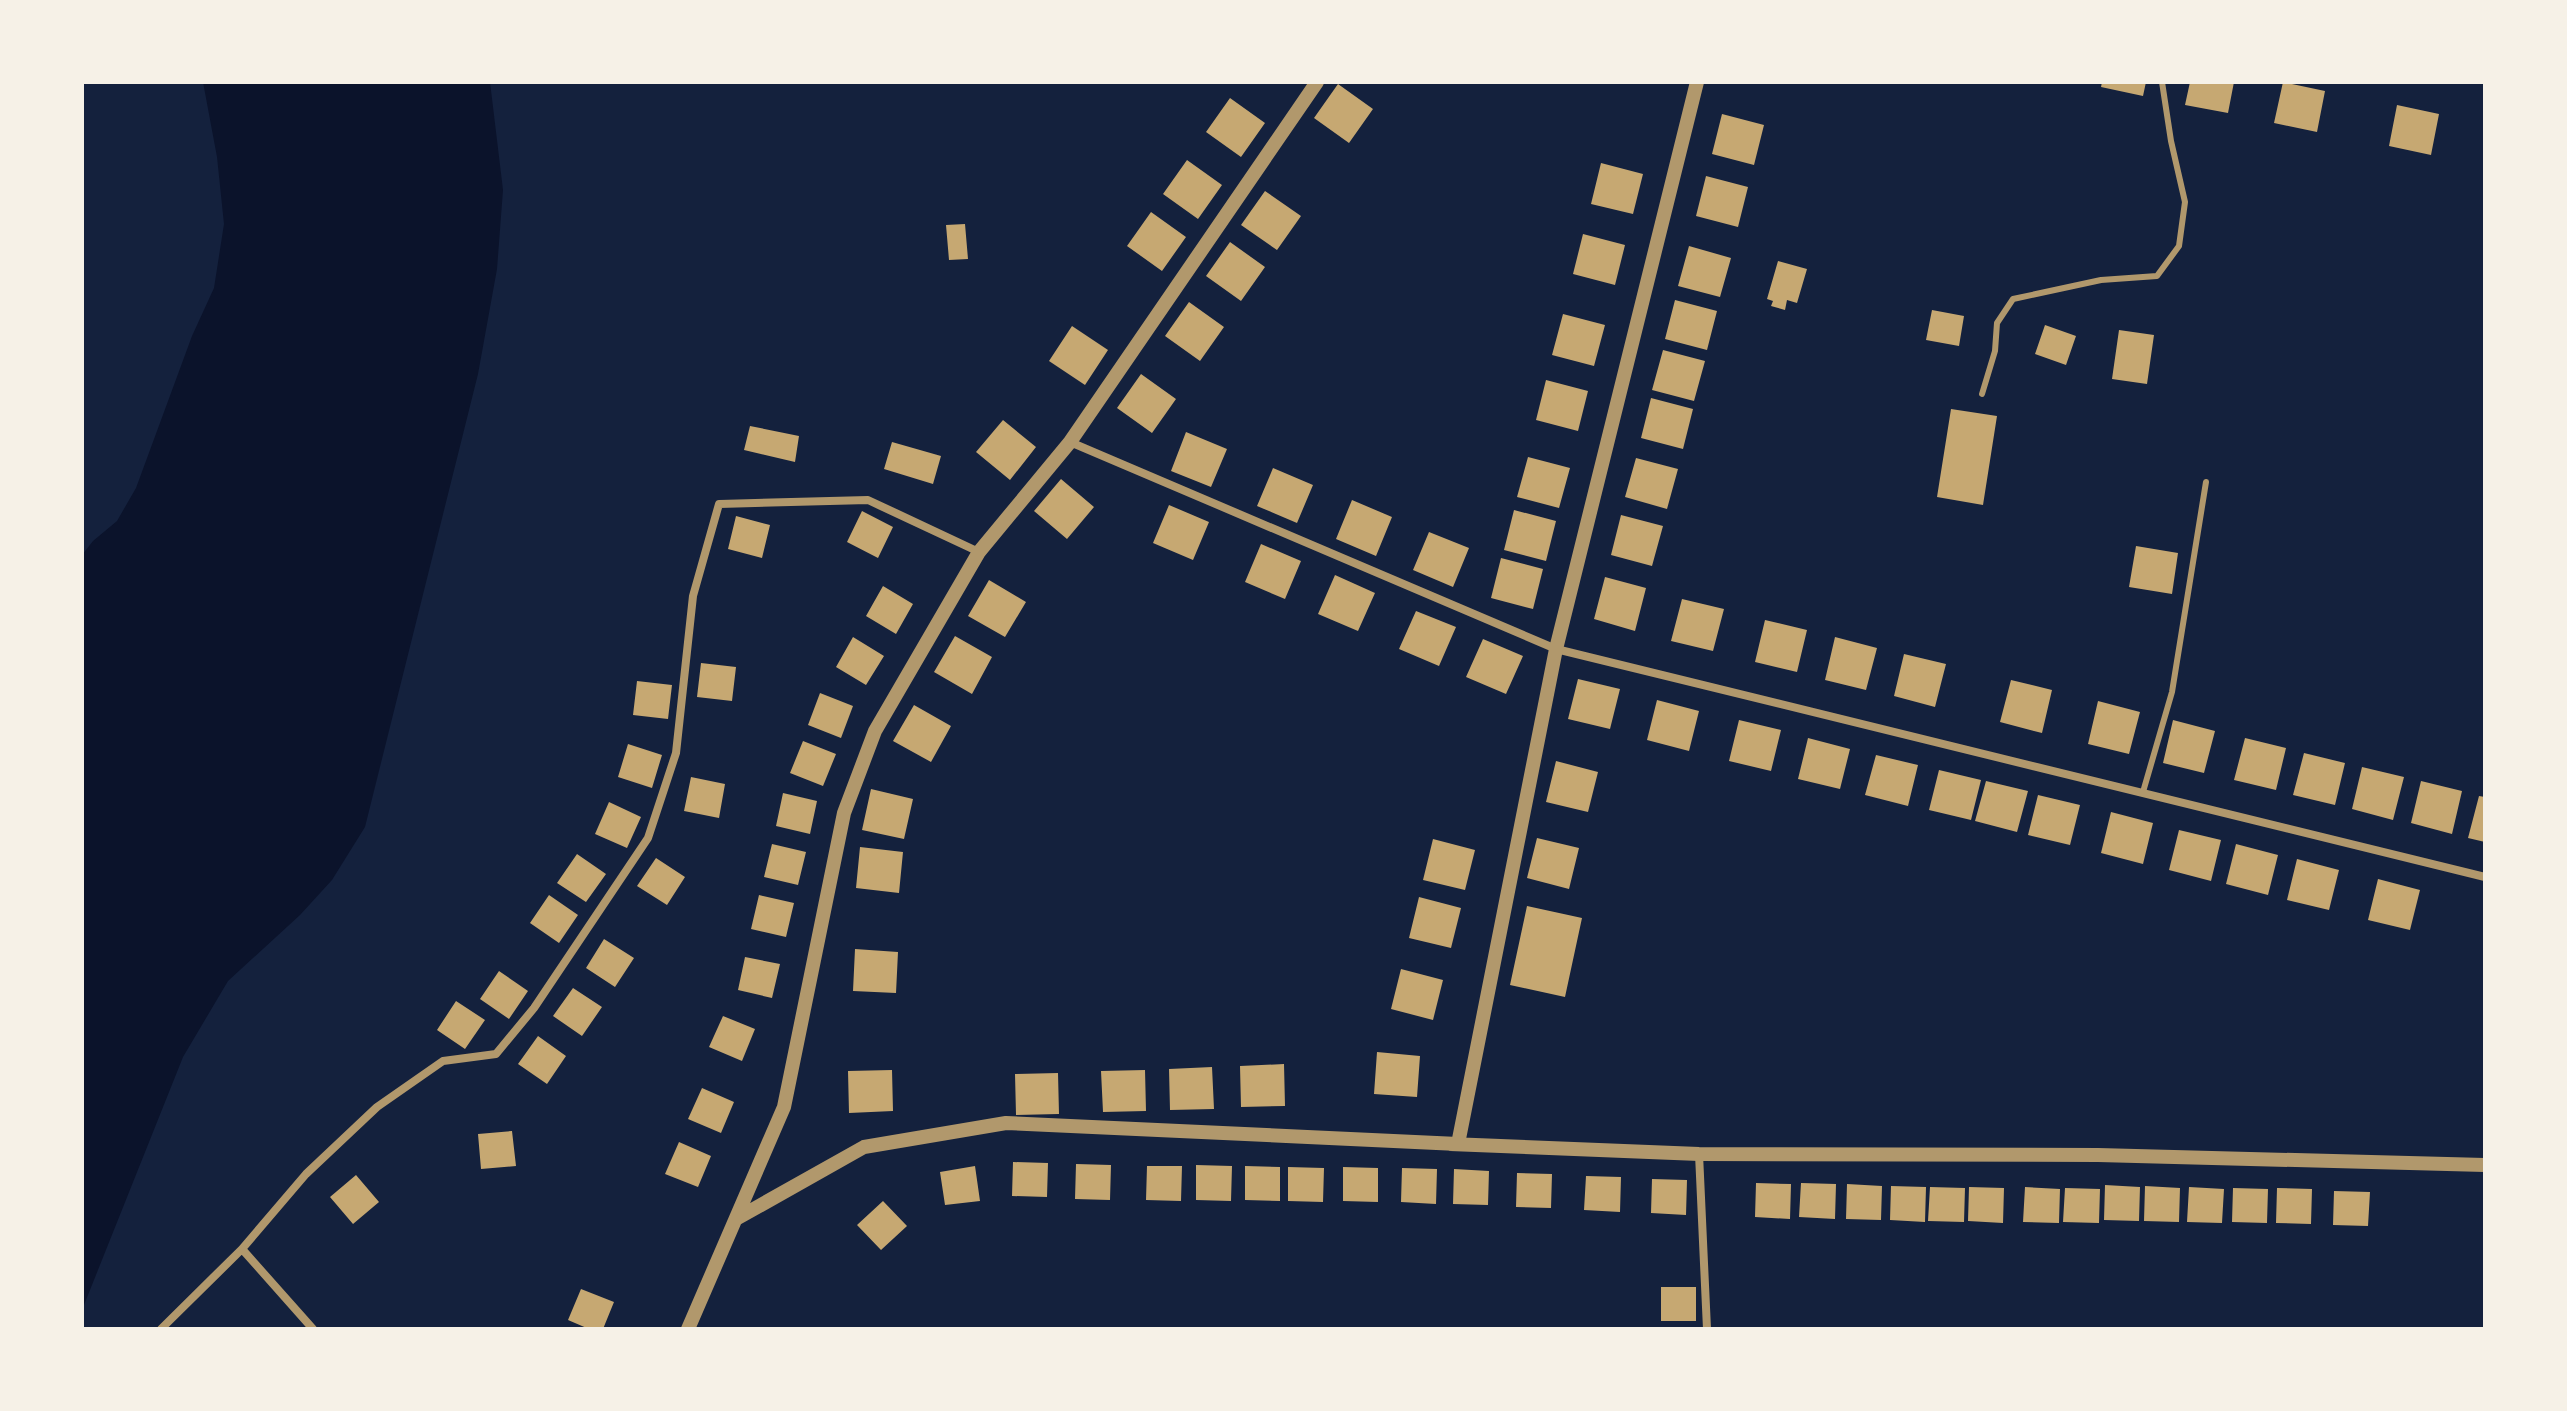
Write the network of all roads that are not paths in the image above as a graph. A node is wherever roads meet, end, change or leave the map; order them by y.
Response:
1 (1317, 82) edge
2 (1697, 82) edge
3 (2162, 82) edge
4 (1982, 394) dead end
5 (1070, 442) junction
6 (2206, 482) dead end
7 (979, 552) junction
8 (1556, 649) junction
9 (2143, 792) junction
10 (2485, 877) edge
11 (1458, 1144) junction
12 (1699, 1154) junction
13 (2485, 1165) edge
14 (736, 1219) junction
15 (242, 1249) junction
16 (161, 1329) edge
17 (313, 1329) edge
18 (688, 1329) edge
19 (1707, 1329) edge

1 - 5 street
2 - 8 street
3 - 4 lane
5 - 7 street
5 - 8 street
6 - 9 lane
7 - 14 street
7 - 15 street
8 - 9 street
8 - 11 street
9 - 10 street
11 - 12 street
11 - 14 street
12 - 13 street
12 - 19 street
14 - 18 street
15 - 16 street
15 - 17 street

